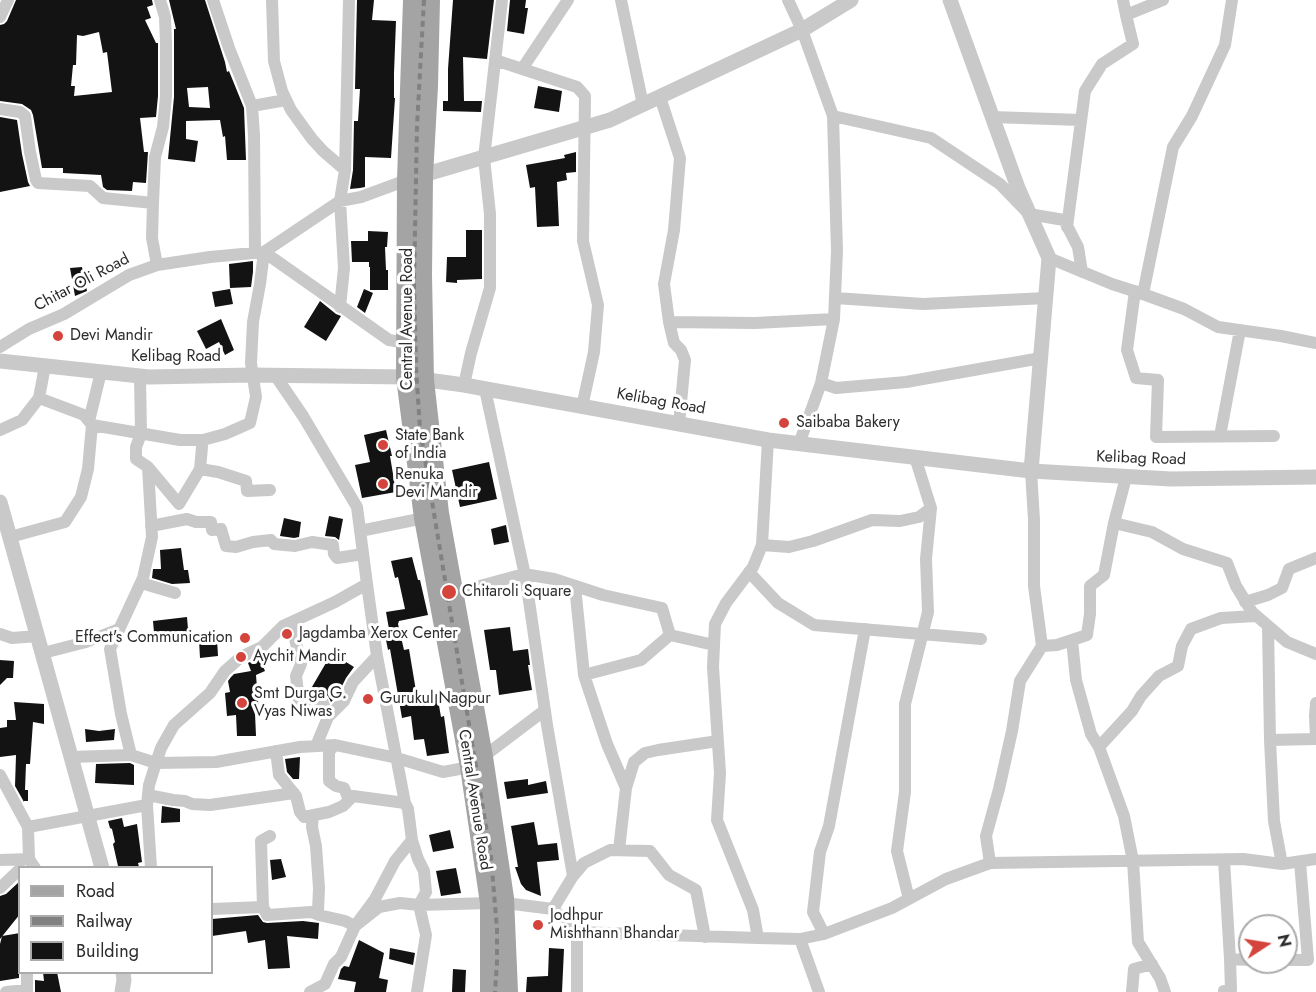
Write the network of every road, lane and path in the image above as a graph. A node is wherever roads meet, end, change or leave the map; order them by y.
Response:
1 (8, 0) edge
2 (160, 0) edge
3 (213, 0) edge
4 (272, 0) edge
5 (349, 0) edge
6 (413, 0) edge
7 (430, 0) edge
8 (502, 0) edge
9 (568, 0) edge
10 (621, 0) edge
11 (788, 0) edge
12 (850, 0) edge
13 (951, 0) edge
14 (1123, 0) edge
15 (1163, 0) edge
16 (1232, 0) edge
17 (1126, 15) junction
18 (0, 17) edge
19 (802, 30) junction
20 (495, 60) junction
21 (522, 69) junction
22 (660, 97) junction
23 (286, 100) junction
24 (643, 105) junction
25 (252, 106) junction
26 (0, 109) edge
27 (833, 116) junction
28 (992, 117) junction
29 (1081, 120) junction
30 (585, 128) junction
31 (484, 158) junction
32 (345, 170) junction
33 (415, 178) junction
34 (340, 201) junction
35 (153, 203) junction
36 (1029, 214) junction
37 (1067, 226) junction
38 (260, 253) junction
39 (1049, 258) junction
40 (157, 265) junction
41 (1082, 272) junction
42 (1139, 292) junction
43 (835, 298) junction
44 (1046, 298) junction
45 (340, 307) junction
46 (834, 319) junction
47 (669, 322) junction
48 (1240, 330) junction
49 (407, 343) junction
50 (1316, 343) edge
51 (1, 344) edge
52 (1041, 358) junction
53 (0, 362) edge
54 (45, 366) junction
55 (101, 372) junction
56 (252, 375) junction
57 (275, 375) junction
58 (140, 377) junction
59 (415, 378) junction
60 (821, 382) junction
61 (464, 385) junction
62 (485, 389) junction
63 (39, 398) junction
64 (582, 406) junction
65 (90, 423) junction
66 (679, 424) junction
67 (0, 430) edge
68 (141, 434) junction
69 (1220, 436) junction
70 (1274, 436) dead end
71 (201, 440) junction
72 (768, 440) junction
73 (799, 444) junction
74 (915, 457) junction
75 (148, 467) junction
76 (200, 469) junction
77 (1031, 471) junction
78 (1129, 477) junction
79 (1316, 477) edge
80 (270, 490) dead end
81 (0, 502) edge
82 (931, 508) junction
83 (424, 518) junction
84 (1114, 522) junction
85 (151, 526) junction
86 (360, 531) junction
87 (10, 537) junction
88 (762, 545) junction
89 (363, 554) junction
90 (1316, 558) edge
91 (749, 572) junction
92 (524, 574) junction
93 (141, 583) junction
94 (367, 584) junction
95 (575, 586) junction
96 (175, 593) dead end
97 (454, 593) junction
98 (1245, 602) junction
99 (1256, 616) junction
100 (291, 622) junction
101 (1268, 626) junction
102 (119, 629) junction
103 (864, 629) junction
104 (0, 633) edge
105 (923, 634) junction
106 (670, 635) junction
107 (38, 636) junction
108 (981, 639) dead end
109 (1072, 640) junction
110 (714, 645) junction
111 (1042, 646) junction
112 (43, 653) junction
113 (1316, 654) edge
114 (377, 656) junction
115 (584, 675) junction
116 (1316, 703) edge
117 (545, 710) junction
118 (328, 717) junction
119 (1316, 739) edge
120 (718, 741) junction
121 (1270, 741) junction
122 (335, 745) junction
123 (316, 746) junction
124 (1099, 747) junction
125 (276, 751) junction
126 (131, 755) junction
127 (71, 757) junction
128 (397, 758) junction
129 (476, 762) junction
130 (156, 763) junction
131 (0, 775) edge
132 (626, 788) junction
133 (294, 793) junction
134 (147, 800) junction
135 (349, 800) junction
136 (405, 803) junction
137 (313, 815) junction
138 (87, 816) junction
139 (28, 827) junction
140 (270, 836) dead end
141 (412, 840) junction
142 (619, 850) junction
143 (1316, 859) edge
144 (0, 860) edge
145 (1224, 860) junction
146 (1133, 861) junction
147 (1300, 862) junction
148 (990, 863) junction
149 (1282, 864) junction
150 (26, 866) edge
151 (102, 866) edge
152 (151, 866) edge
153 (18, 873) edge
154 (573, 876) junction
155 (0, 888) edge
156 (909, 899) junction
157 (497, 903) junction
158 (419, 904) junction
159 (263, 907) junction
160 (213, 909) edge
161 (553, 909) junction
162 (319, 915) junction
163 (355, 926) junction
164 (578, 932) junction
165 (824, 934) junction
166 (705, 936) junction
167 (758, 938) junction
168 (800, 939) junction
169 (1230, 959) junction
170 (1238, 959) edge
171 (1312, 960) edge
172 (1152, 964) junction
173 (27, 974) edge
174 (123, 974) edge
175 (27, 991) edge
176 (6, 992) edge
177 (122, 992) edge
178 (310, 992) edge
179 (417, 992) edge
180 (490, 992) edge
181 (508, 992) edge
182 (577, 992) edge
183 (819, 992) edge
184 (1132, 992) edge
185 (1165, 992) edge
186 (1224, 992) edge

1 - 18 street
2 - 35 street
3 - 25 street
4 - 23 street
5 - 32 street
6 - 33 main road, Central Avenue Road
7 - 33 main road
8 - 20 street
9 - 21 street
10 - 24 street
11 - 19 street
12 - 19 street
13 - 28 street
14 - 17 street
15 - 17 street
16 - 42 street
17 - 29 street
19 - 22 street
19 - 27 street
20 - 21 street
20 - 31 street
21 - 30 street
22 - 24 street
22 - 47 street
23 - 25 street
23 - 32 street
24 - 30 street
25 - 38 street
26 - 35 street
27 - 36 street
27 - 43 street
28 - 29 street
28 - 36 street
29 - 37 street
30 - 31 street
30 - 64 street
31 - 33 street
31 - 61 street
32 - 34 street
33 - 34 street
33 - 49 main road, Central Avenue Road
33 - 59 main road
34 - 38 street
34 - 45 street
35 - 40 street
36 - 37 street
36 - 39 street
37 - 41 street
38 - 40 street, Chitar Oli Road
38 - 45 street
38 - 56 street
39 - 41 street
39 - 44 street
40 - 51 street, Chitar Oli Road
41 - 42 street
42 - 48 street
42 - 69 street
43 - 44 street
43 - 46 street
44 - 52 street
45 - 49 street
46 - 47 street
46 - 60 street
47 - 66 street
48 - 50 street
48 - 69 street
49 - 59 main road, Central Avenue Road
52 - 60 street
52 - 77 street
53 - 54 street, Kelibag Road
54 - 55 street, Kelibag Road
54 - 63 street
55 - 58 street, Kelibag Road
55 - 65 street
56 - 57 street, Kelibag Road
56 - 58 street, Kelibag Road
56 - 71 street
57 - 59 street, Kelibag Road
57 - 86 street
58 - 68 street
59 - 61 street, Kelibag Road
59 - 83 main road, Central Avenue Road
59 - 97 main road
60 - 73 street
61 - 62 street, Kelibag Road
62 - 64 street, Kelibag Road
62 - 92 street
63 - 65 street
63 - 67 street
64 - 66 street, Kelibag Road
65 - 68 street
65 - 87 street
66 - 72 street, Kelibag Road
68 - 71 street
68 - 75 street
69 - 70 street
71 - 76 street
72 - 73 street, Kelibag Road
72 - 88 street
73 - 74 street, Kelibag Road
74 - 77 street, Kelibag Road
74 - 82 street
75 - 76 street
75 - 85 street
76 - 80 street
77 - 78 street, Kelibag Road
77 - 111 street
78 - 79 street, Kelibag Road
78 - 84 street
81 - 87 street
82 - 88 street
82 - 105 street
83 - 86 street
83 - 129 main road, Central Avenue Road
84 - 98 street
84 - 109 street
85 - 89 street
85 - 93 street
86 - 89 street
87 - 107 street
88 - 91 street
89 - 94 street
90 - 98 street
91 - 103 street
91 - 110 street
92 - 95 street
92 - 97 street
92 - 117 street
93 - 96 street
93 - 102 street
94 - 100 street
94 - 114 street
95 - 106 street
95 - 115 street
97 - 129 main road
98 - 99 street
99 - 101 street
99 - 124 street
100 - 118 street
100 - 130 street
101 - 113 street
101 - 121 street
102 - 112 street
102 - 126 street
103 - 105 street
103 - 165 street
104 - 107 street
105 - 108 street
105 - 156 street
106 - 110 street
106 - 115 street
107 - 112 street
109 - 111 street
109 - 124 street
110 - 120 street
111 - 148 street
112 - 127 street
114 - 118 street
114 - 128 street
115 - 132 street
116 - 119 street
117 - 129 street
117 - 154 street
118 - 123 street
119 - 121 street
120 - 132 street
120 - 167 street
121 - 149 street
122 - 123 street
122 - 128 street
122 - 135 street
123 - 125 street
124 - 146 street
125 - 130 street
125 - 133 street
126 - 127 street
126 - 130 street
127 - 138 street
128 - 129 street
128 - 136 street
129 - 157 main road, Central Avenue Road
130 - 134 street
131 - 139 street
132 - 142 street
133 - 134 street
133 - 137 street
134 - 138 street
134 - 152 street
135 - 136 street
135 - 137 street
136 - 141 street
137 - 162 street
138 - 139 street
138 - 151 street
139 - 150 street
140 - 159 street
141 - 158 street
141 - 163 street
142 - 154 street
142 - 166 street
143 - 147 street
144 - 150 street
145 - 146 street
145 - 149 street
145 - 169 street
146 - 148 street
146 - 172 street
147 - 149 street
147 - 171 street
148 - 156 street
153 - 155 street
154 - 161 street
156 - 165 street
157 - 158 street
157 - 161 street
157 - 180 main road, Central Avenue Road
157 - 181 main road
158 - 163 street
158 - 179 street
159 - 160 street
159 - 162 street
161 - 164 street
162 - 163 street
163 - 178 street
164 - 166 street
164 - 182 street
165 - 168 street
166 - 167 street
167 - 168 street
168 - 183 street
169 - 170 street
169 - 186 street
172 - 184 street
172 - 185 street
173 - 175 street
174 - 177 street
175 - 176 street

